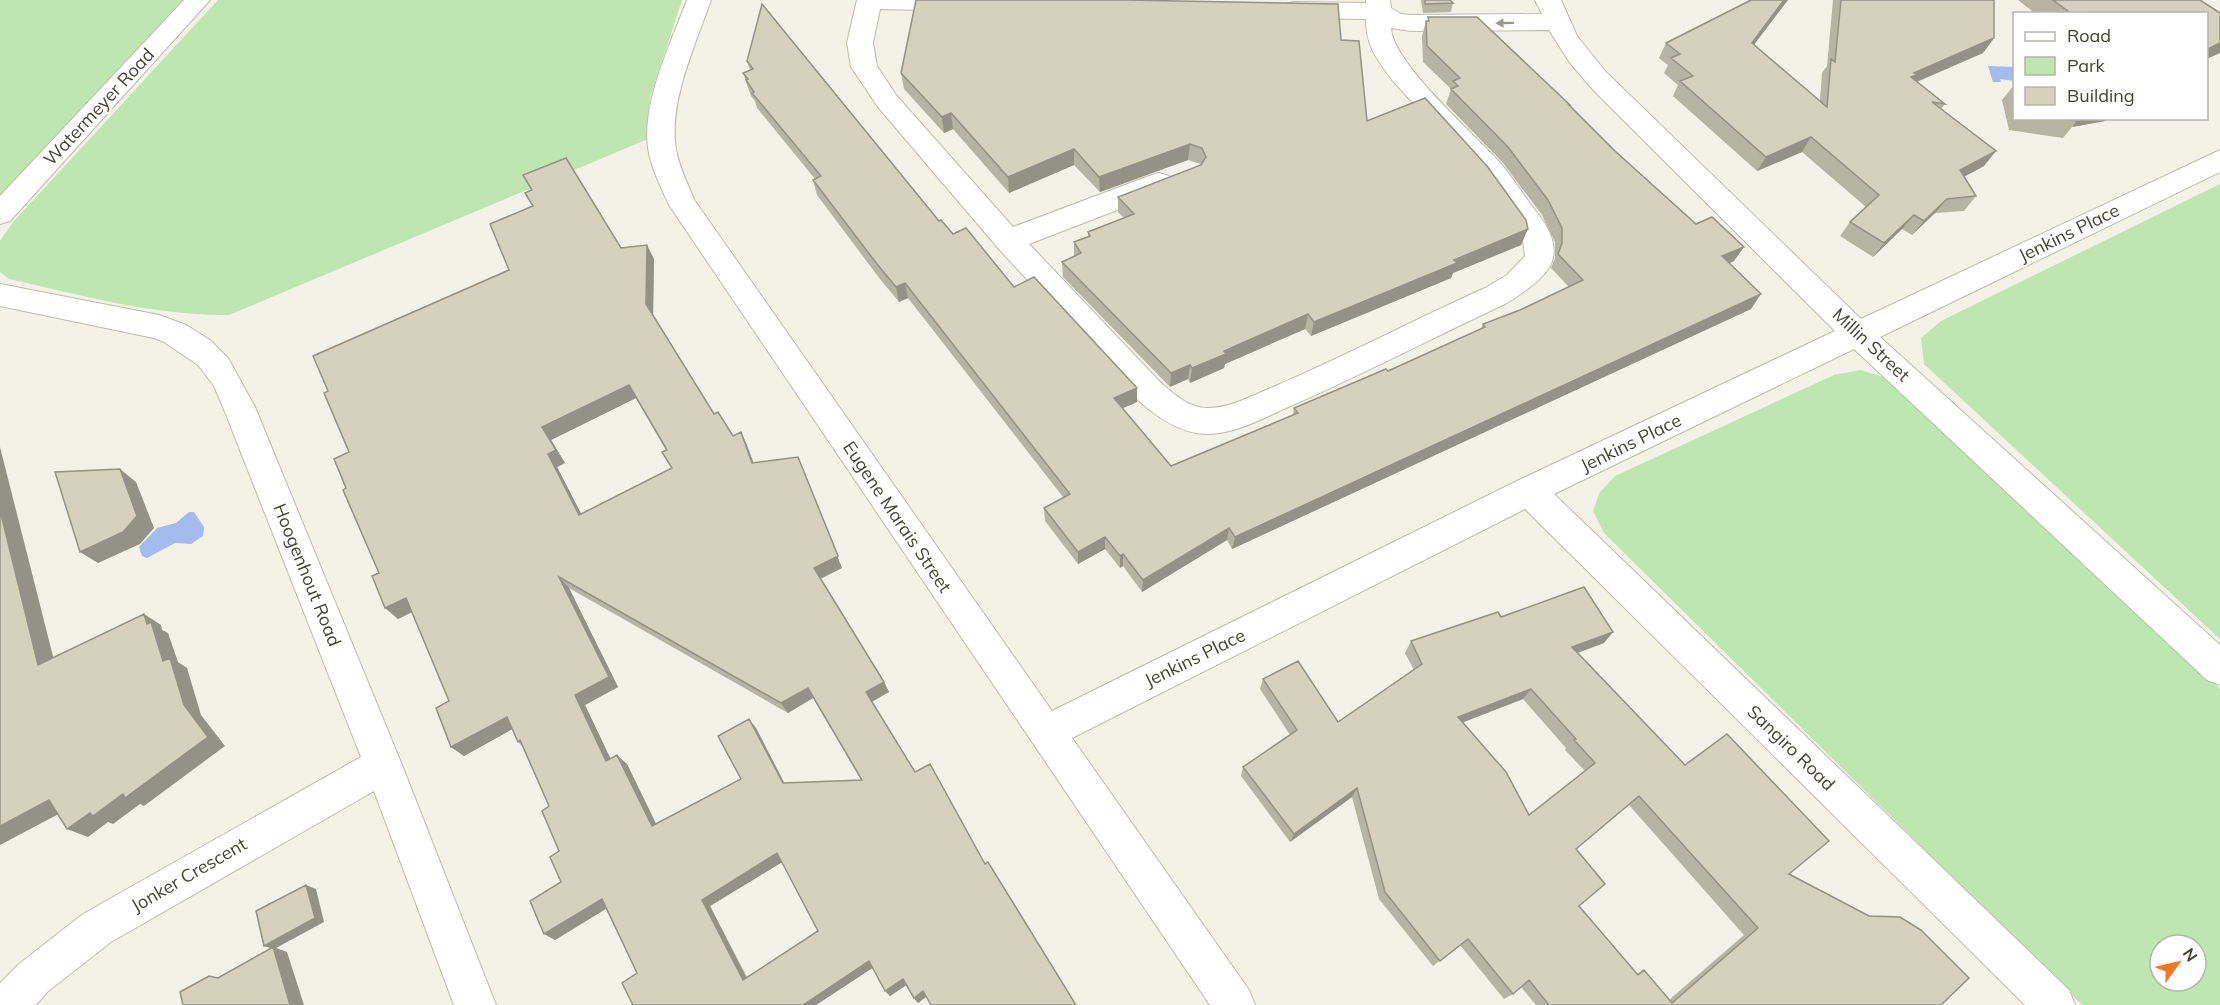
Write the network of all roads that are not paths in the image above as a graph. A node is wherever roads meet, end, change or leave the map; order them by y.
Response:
1 (198, 0) edge
2 (699, 0) edge
3 (869, 0) edge
4 (985, 4) edge
5 (1386, 4) edge
6 (1551, 7) edge
7 (1274, 10) edge
8 (2220, 160) edge
9 (1179, 176) edge
10 (0, 214) edge
11 (1008, 240) junction
12 (0, 295) edge
13 (1857, 334) junction
14 (1529, 491) junction
15 (2220, 668) edge
16 (1045, 733) junction
17 (383, 765) junction
18 (8, 1005) edge
19 (475, 1005) edge
20 (1234, 1005) edge
21 (2054, 1005) edge

1 - 10 street, Watermeyer Road
2 - 16 street, Eugene Marais Street
3 - 4 street
3 - 11 street
6 -> 5 street
5 - 7 street
5 - 11 street
6 - 13 street, Millin Street
8 - 13 street, Jenkins Place
9 - 11 street
12 - 17 street, Hoogenhout Road
13 - 14 street, Jenkins Place
13 - 15 street, Millin Street
14 - 16 street, Jenkins Place
14 - 21 street, Sangiro Road
16 - 20 street, Eugene Marais Street
17 - 18 street, Jonker Crescent
17 - 19 street, Hoogenhout Road

